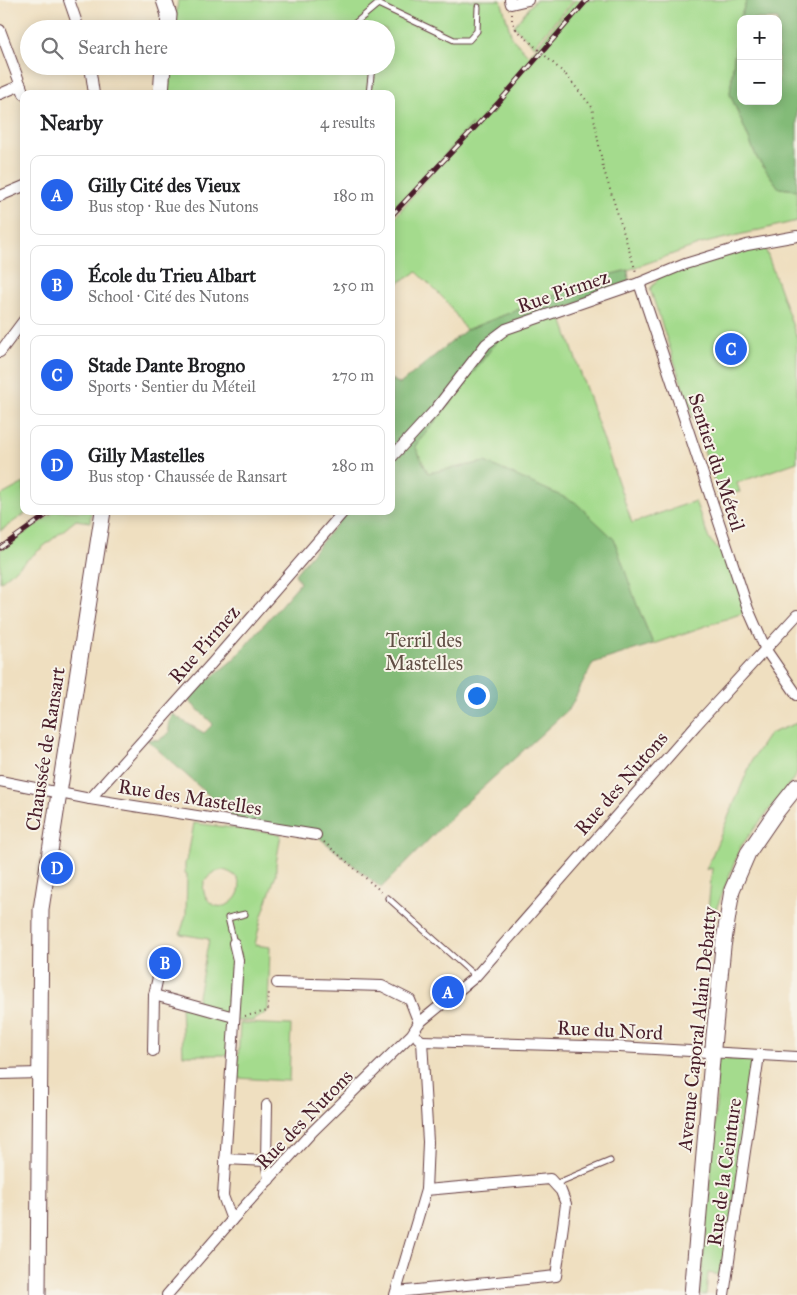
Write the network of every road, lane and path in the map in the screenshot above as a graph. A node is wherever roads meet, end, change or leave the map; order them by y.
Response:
1 (68, 0) edge
2 (528, 0) edge
3 (510, 2) edge
4 (478, 7) dead end
5 (76, 20) edge
6 (360, 20) edge
7 (0, 30) edge
8 (91, 75) edge
9 (162, 75) edge
10 (371, 75) edge
11 (23, 90) edge
12 (93, 90) edge
13 (161, 90) edge
14 (369, 90) edge
15 (20, 91) edge
16 (0, 94) edge
17 (20, 188) edge
18 (0, 196) edge
19 (797, 236) edge
20 (640, 283) junction
21 (20, 325) edge
22 (0, 352) edge
23 (395, 454) edge
24 (341, 515) edge
25 (102, 517) edge
26 (797, 615) edge
27 (766, 650) junction
28 (797, 695) edge
29 (0, 781) edge
30 (797, 786) edge
31 (59, 791) junction
32 (90, 798) junction
33 (316, 835) joint
34 (388, 898) joint
35 (245, 914) dead end
36 (234, 943) joint
37 (162, 959) dead end
38 (475, 977) junction
39 (277, 983) joint
40 (154, 994) junction
41 (234, 1017) junction
42 (419, 1023) junction
43 (412, 1034) junction
44 (422, 1041) junction
45 (154, 1051) dead end
46 (712, 1053) junction
47 (759, 1055) junction
48 (797, 1057) edge
49 (40, 1073) junction
50 (0, 1074) edge
51 (267, 1104) dead end
52 (225, 1159) junction
53 (266, 1161) junction
54 (610, 1161) dead end
55 (269, 1180) junction
56 (554, 1184) junction
57 (426, 1190) junction
58 (232, 1220) junction
59 (396, 1293) edge
60 (38, 1295) edge
61 (167, 1295) edge
62 (692, 1295) edge
63 (724, 1295) edge

1 - 5 street
2 - 3 street
3 - 20 path, bridge
4 - 6 lane
7 - 11 street
8 - 12 street
9 - 13 main road
10 - 14 lane
15 - 16 street
17 - 18 street
19 - 20 street, Rue Pirmez
20 - 23 street, Rue Pirmez
20 - 27 street, Sentier du Méteil
21 - 22 street
24 - 32 street, Rue Pirmez
25 - 31 main road, Chaussée de Ransart
26 - 27 street, Rue des Nutons
27 - 28 street, Sentier du Méteil
27 - 38 street, Rue des Nutons
29 - 31 street, Rue des Mastelles
30 - 46 main road, Avenue Caporal Alain Debatty
31 - 32 street, Rue des Mastelles
31 - 49 main road, Chaussée de Ransart
32 - 33 street, Rue des Mastelles
33 - 34 path
34 - 38 lane
35 - 36 lane
36 - 41 street
37 - 40 street
38 - 42 street, Rue des Nutons
39 - 41 path
39 - 42 street
40 - 41 street
40 - 45 street
41 - 52 street
42 - 43 street, Rue des Nutons
43 - 44 street
43 - 55 street, Rue des Nutons
44 - 46 street, Rue du Nord
44 - 57 street
46 - 47 street, Rue du Nord
46 - 62 main road, Avenue Caporal Alain Debatty
47 - 48 street, Rue du Nord
47 - 63 street, Rue de la Ceinture
49 - 50 street
49 - 60 main road, Chaussée de Ransart
51 - 53 street
52 - 53 street
52 - 58 street
53 - 55 street
54 - 56 lane
55 - 58 street, Rue des Nutons
56 - 57 street
56 - 59 street
57 - 59 street
58 - 61 street, Rue des Nutons

